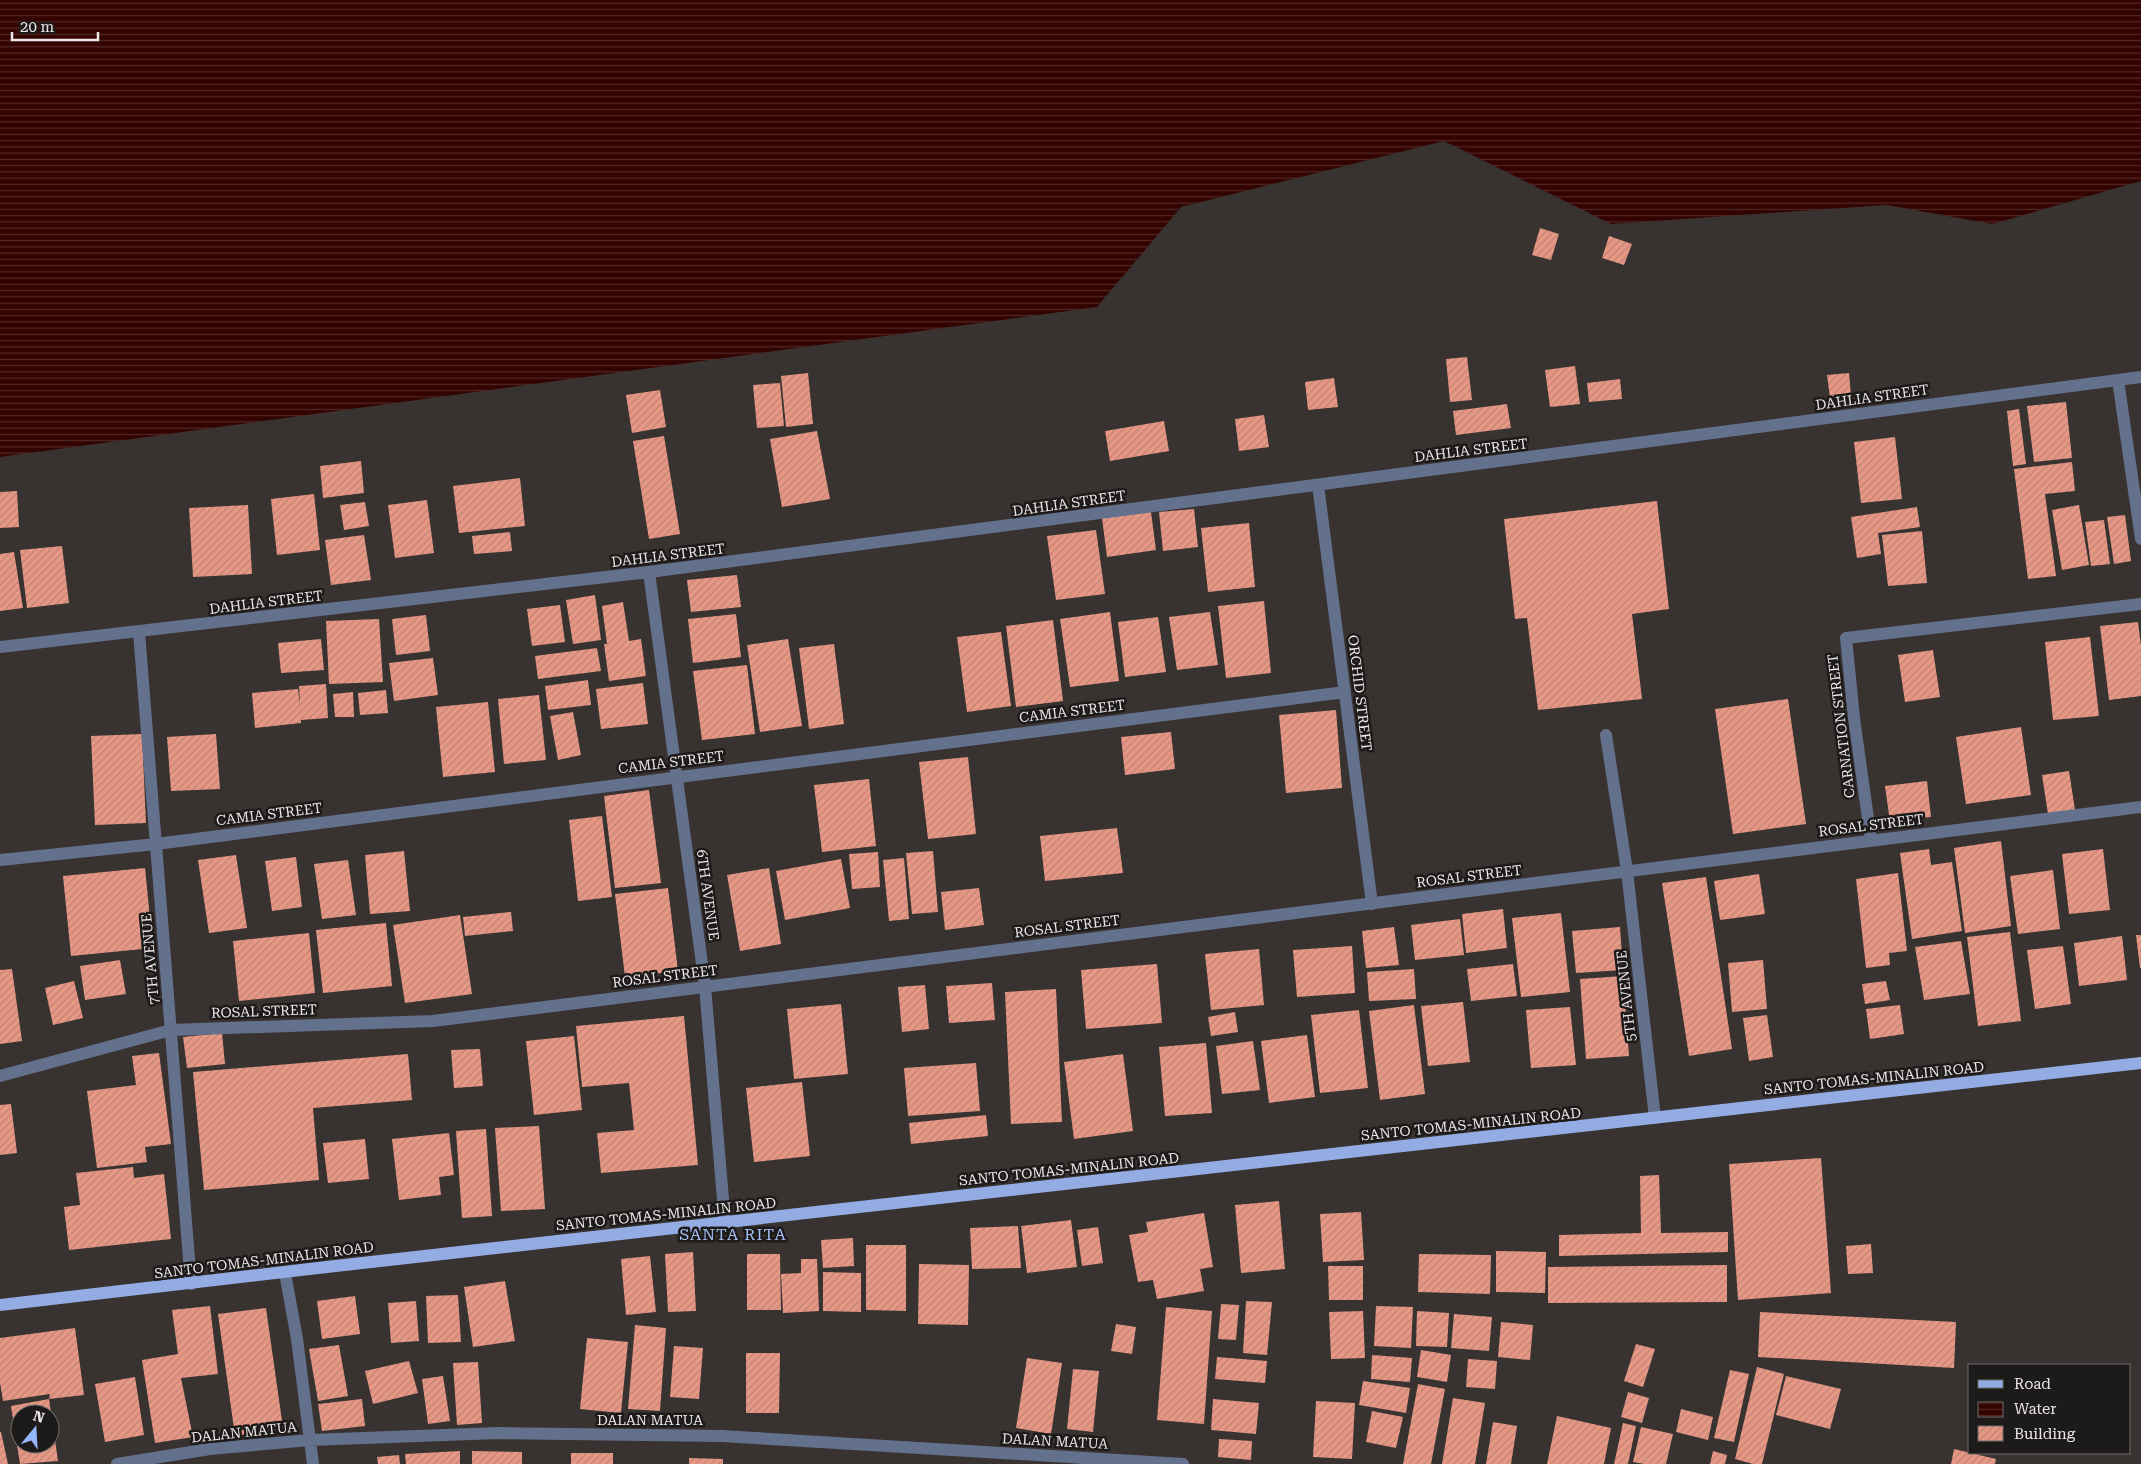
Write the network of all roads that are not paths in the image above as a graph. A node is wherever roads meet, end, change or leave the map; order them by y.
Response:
1 (2141, 377) edge
2 (2118, 380) junction
3 (1318, 485) junction
4 (2141, 539) edge
5 (649, 572) junction
6 (2141, 604) edge
7 (139, 632) junction
8 (0, 647) edge
9 (1345, 692) junction
10 (1606, 735) dead end
11 (677, 776) junction
12 (2141, 807) edge
13 (1871, 840) junction
14 (156, 844) junction
15 (0, 860) edge
16 (1627, 871) junction
17 (1372, 904) junction
18 (705, 986) junction
19 (171, 1030) junction
20 (2141, 1063) edge
21 (0, 1076) edge
22 (1655, 1118) junction
23 (725, 1223) junction
24 (285, 1273) junction
25 (191, 1284) junction
26 (0, 1305) edge
27 (310, 1440) junction
28 (117, 1464) edge
29 (313, 1464) edge
30 (1183, 1464) edge

1 - 2 street, DAHLIA STREET
2 - 3 street, DAHLIA STREET
2 - 4 street
3 - 5 street, DAHLIA STREET
3 - 9 street, ORCHID STREET
5 - 7 street, DAHLIA STREET
5 - 11 street, 6TH AVENUE
6 - 13 street, CARNATION STREET
7 - 8 street, DAHLIA STREET
7 - 14 street, 7TH AVENUE
9 - 11 street, CAMIA STREET
9 - 17 street, ORCHID STREET
10 - 16 street, 5TH AVENUE
11 - 14 street, CAMIA STREET
11 - 18 street, 6TH AVENUE
12 - 13 street, ROSAL STREET
13 - 16 street, ROSAL STREET
14 - 15 street, CAMIA STREET
14 - 19 street, 7TH AVENUE
16 - 17 street, ROSAL STREET
16 - 22 street, 5TH AVENUE
17 - 18 street, ROSAL STREET
18 - 19 street, ROSAL STREET
18 - 23 street, 6TH AVENUE
19 - 21 street, ROSAL STREET
19 - 25 street, 7TH AVENUE
20 - 22 main road, SANTO TOMAS-MINALIN ROAD
22 - 23 main road, SANTO TOMAS-MINALIN ROAD
23 - 24 main road, SANTO TOMAS-MINALIN ROAD
24 - 25 main road, SANTO TOMAS-MINALIN ROAD
24 - 27 street
25 - 26 main road, SANTO TOMAS-MINALIN ROAD
27 - 28 street, DALAN MATUA
27 - 29 street
27 - 30 street, DALAN MATUA

